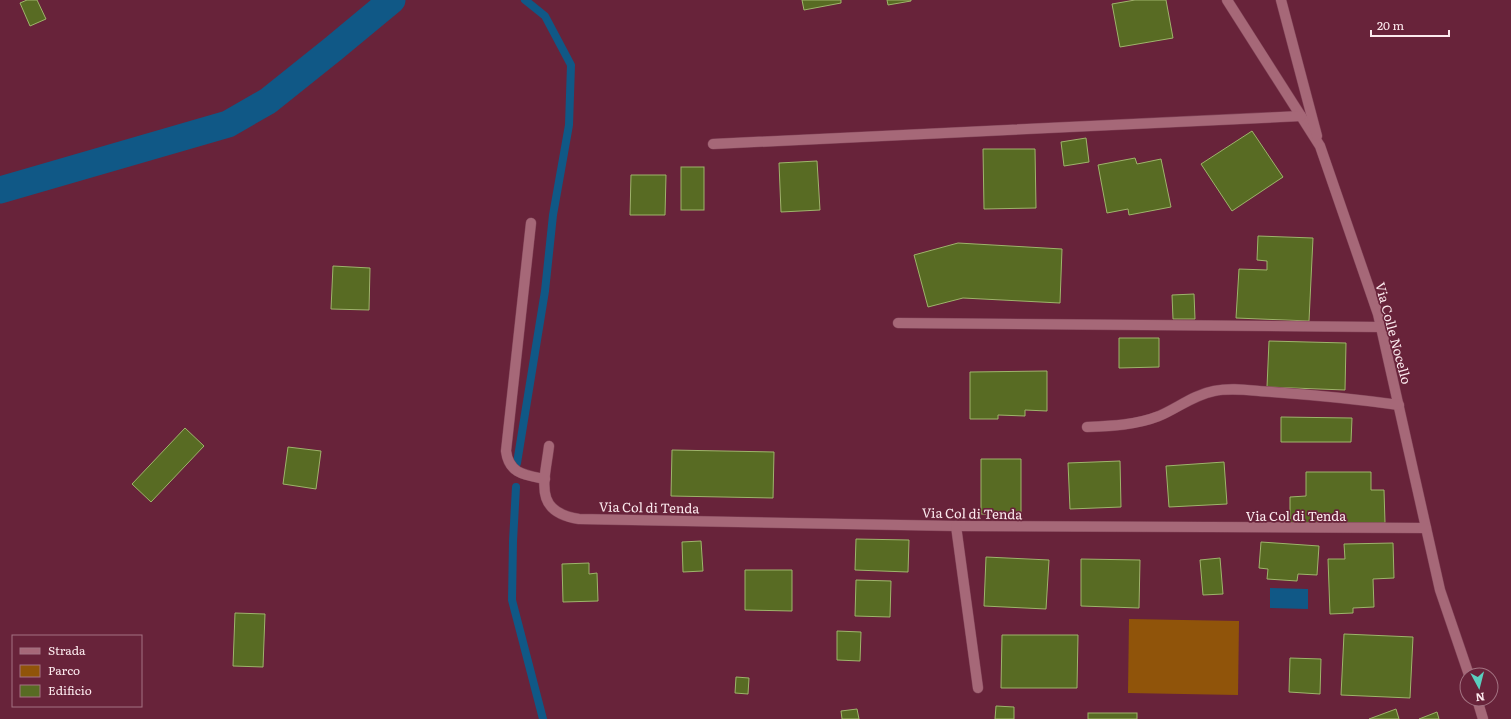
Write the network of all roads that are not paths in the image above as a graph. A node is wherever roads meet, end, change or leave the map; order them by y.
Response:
1 (1227, 0) edge
2 (1281, 0) edge
3 (1301, 116) junction
4 (713, 144) dead end
5 (1320, 146) junction
6 (531, 223) dead end
7 (898, 324) dead end
8 (1381, 327) junction
9 (1399, 405) junction
10 (1087, 427) dead end
11 (549, 446) dead end
12 (545, 479) junction
13 (956, 526) junction
14 (1426, 528) junction
15 (1466, 667) edge
16 (978, 688) dead end
17 (1479, 707) edge
18 (1483, 719) edge

1 - 3 street, Via Colle Nocello
2 - 5 street
3 - 4 street
3 - 5 street, Via Colle Nocello
5 - 8 street, Via Colle Nocello
6 - 12 street
7 - 8 street
8 - 9 street, Via Colle Nocello
9 - 10 street
9 - 14 street, Via Colle Nocello
11 - 12 street, Via Col di Tenda
12 - 13 street, Via Col di Tenda
13 - 14 street, Via Col di Tenda
13 - 16 street
14 - 15 street, Via Colle Nocello
17 - 18 street

